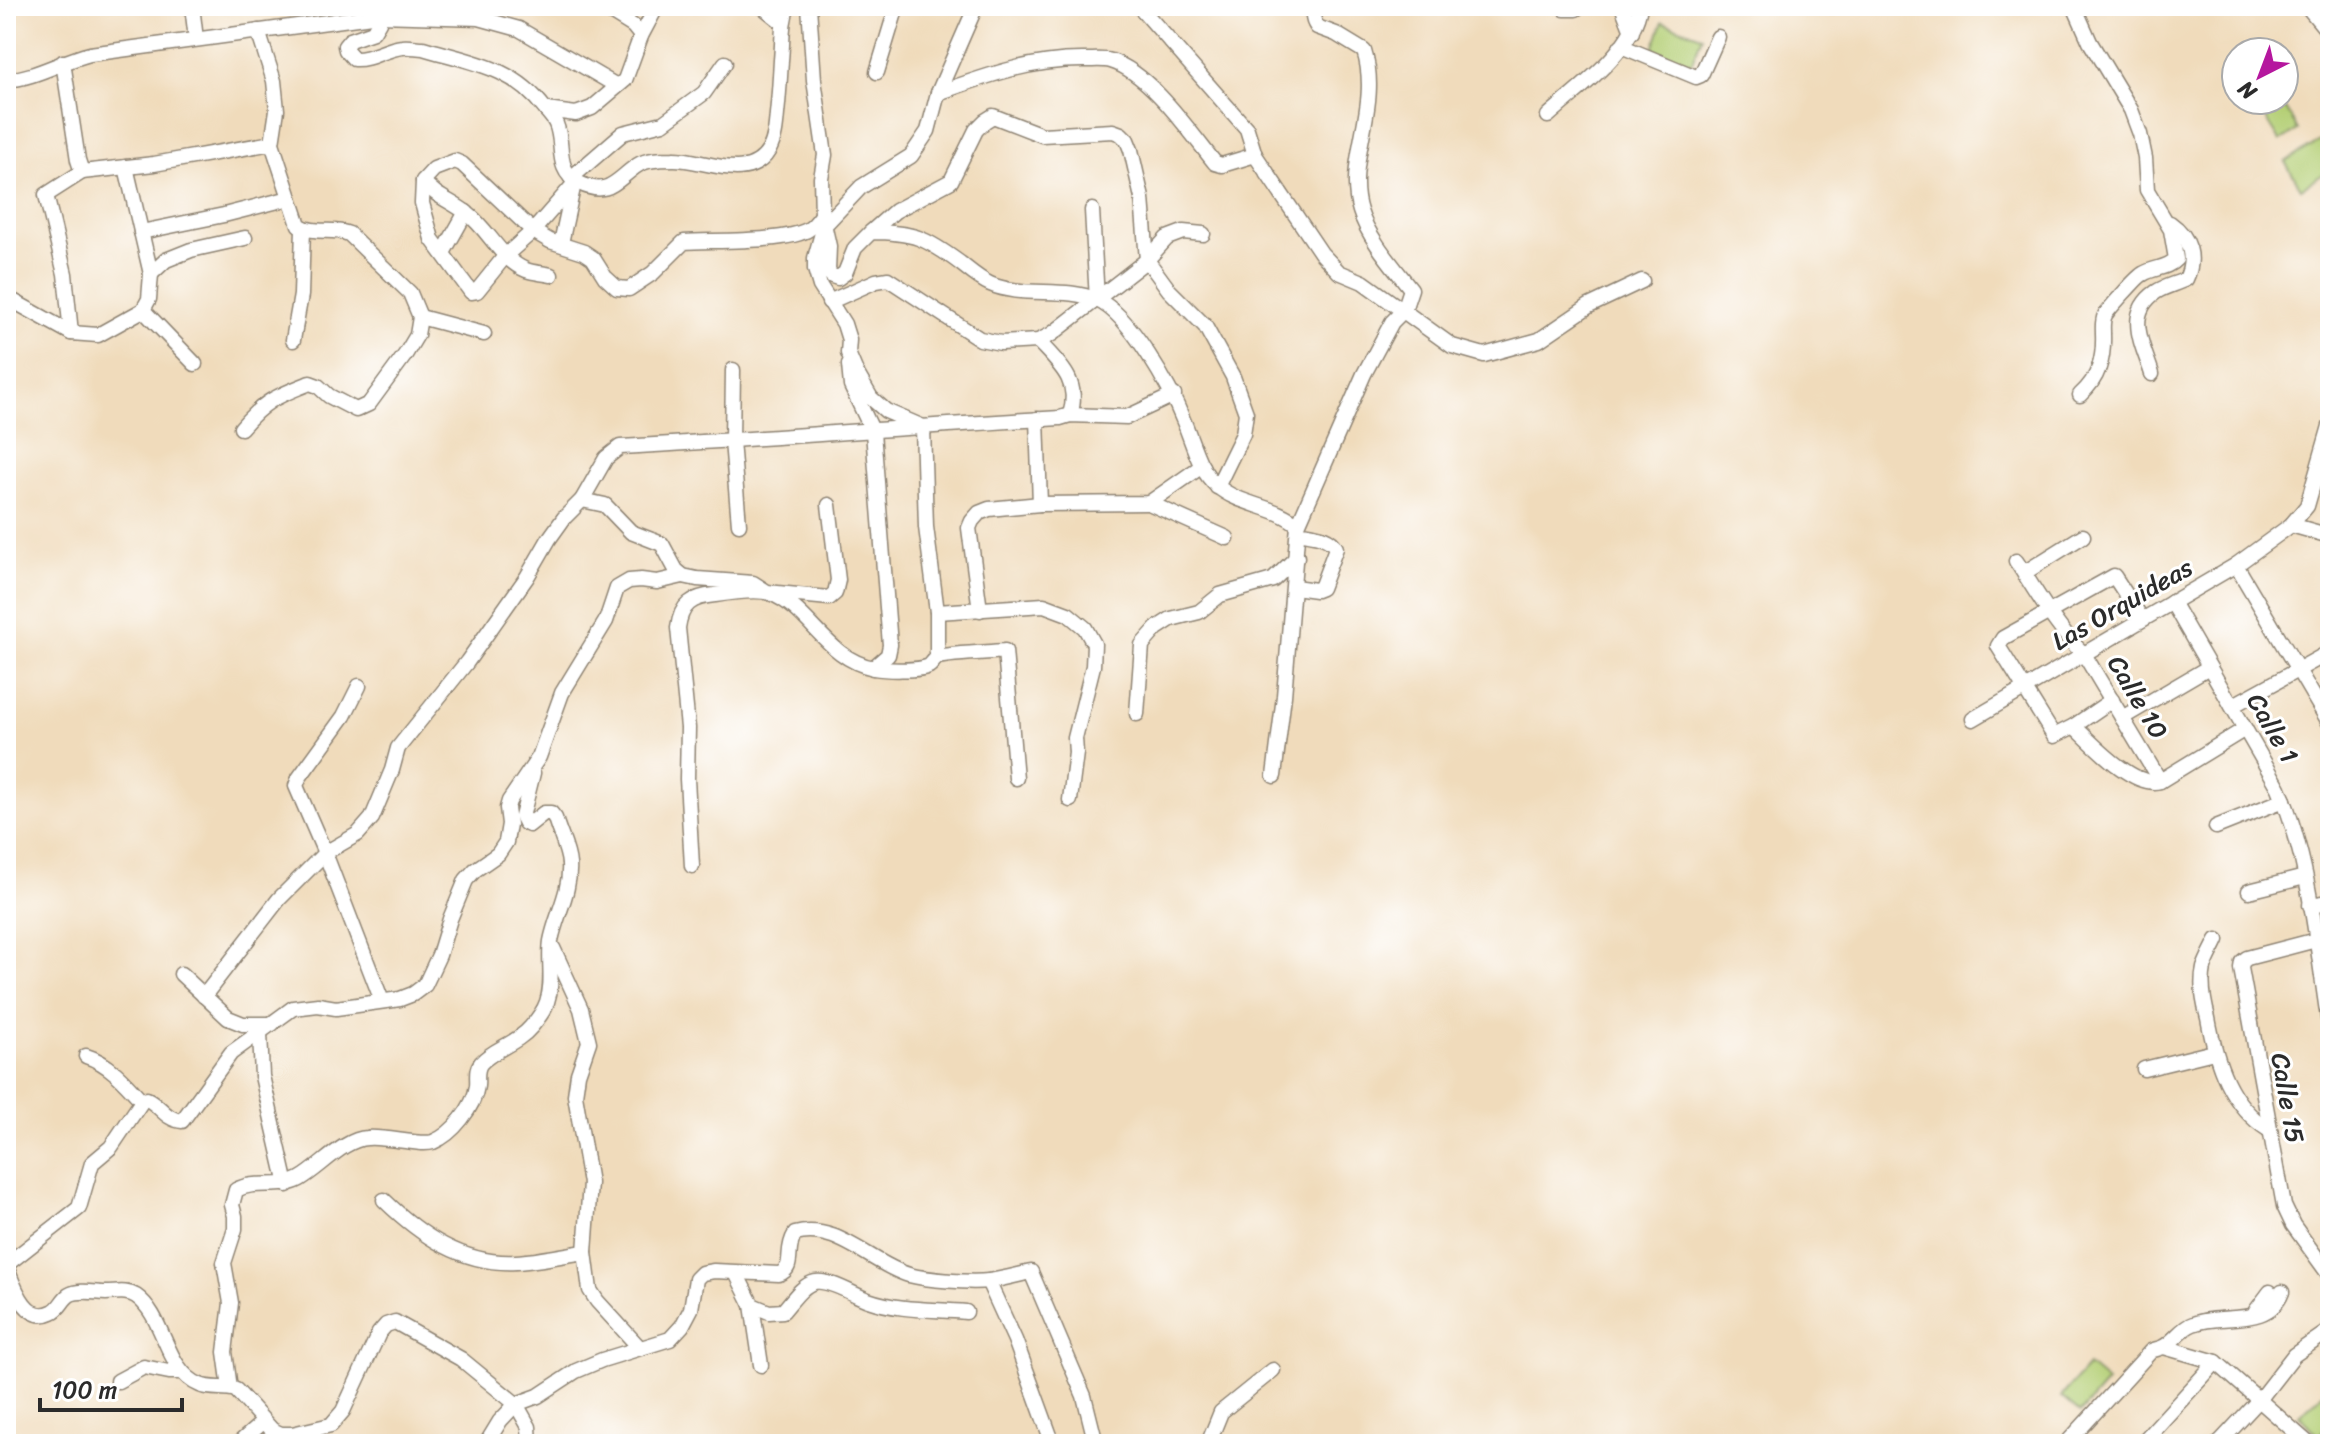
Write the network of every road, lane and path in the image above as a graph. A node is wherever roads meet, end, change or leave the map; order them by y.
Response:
1 (192, 6) edge
2 (601, 6) edge
3 (657, 6) edge
4 (762, 6) edge
5 (788, 6) edge
6 (809, 6) edge
7 (897, 6) edge
8 (976, 6) edge
9 (1139, 6) edge
10 (1564, 6) edge
11 (1579, 6) edge
12 (1622, 6) edge
13 (1640, 6) edge
14 (2074, 6) edge
15 (2307, 6) edge
16 (1315, 8) edge
17 (380, 11) edge
18 (447, 12) edge
19 (782, 22) junction
20 (258, 31) junction
21 (1632, 32) junction
22 (2330, 34) edge
23 (641, 36) junction
24 (1718, 37) dead end
25 (196, 39) junction
26 (1621, 46) junction
27 (63, 62) junction
28 (725, 63) dead end
29 (877, 72) dead end
30 (6, 80) edge
31 (617, 86) junction
32 (938, 93) junction
33 (546, 110) junction
34 (1548, 116) dead end
35 (272, 143) junction
36 (1255, 155) junction
37 (126, 167) junction
38 (82, 172) junction
39 (573, 180) junction
40 (423, 181) junction
41 (290, 198) junction
42 (1092, 210) dead end
43 (466, 212) junction
44 (2163, 218) junction
45 (823, 221) junction
46 (303, 228) junction
47 (533, 231) junction
48 (141, 232) junction
49 (871, 232) junction
50 (1203, 234) dead end
51 (245, 238) dead end
52 (561, 243) junction
53 (443, 253) junction
54 (506, 255) junction
55 (1147, 260) junction
56 (151, 274) junction
57 (551, 275) dead end
58 (1642, 281) dead end
59 (6, 297) edge
60 (1097, 300) junction
61 (829, 302) junction
62 (143, 310) junction
63 (1404, 310) junction
64 (420, 317) junction
65 (71, 333) junction
66 (484, 334) dead end
67 (293, 340) dead end
68 (1038, 341) junction
69 (848, 353) junction
70 (195, 364) dead end
71 (733, 370) dead end
72 (2152, 374) dead end
73 (1174, 395) junction
74 (2080, 395) dead end
75 (1070, 415) junction
76 (1037, 419) junction
77 (2330, 426) edge
78 (923, 427) junction
79 (241, 428) dead end
80 (873, 432) junction
81 (732, 441) junction
82 (1202, 466) junction
83 (1217, 487) junction
84 (582, 500) junction
85 (1149, 503) junction
86 (1040, 504) junction
87 (829, 505) dead end
88 (739, 524) dead end
89 (2291, 525) junction
90 (1298, 528) junction
91 (2083, 536) dead end
92 (2330, 536) edge
93 (1227, 538) dead end
94 (1297, 557) junction
95 (2236, 565) junction
96 (683, 576) junction
97 (1294, 587) junction
98 (767, 592) junction
99 (2172, 602) junction
100 (980, 610) junction
101 (937, 612) junction
102 (2051, 612) junction
103 (2142, 619) junction
104 (2330, 652) edge
105 (2084, 654) junction
106 (937, 658) junction
107 (2209, 667) junction
108 (873, 668) junction
109 (2297, 669) junction
110 (359, 686) dead end
111 (2025, 687) junction
112 (2112, 700) junction
113 (2232, 706) junction
114 (1137, 714) dead end
115 (2122, 718) junction
116 (1973, 719) dead end
117 (2330, 724) edge
118 (2074, 726) junction
119 (2245, 729) junction
120 (539, 757) junction
121 (1274, 776) dead end
122 (1016, 778) dead end
123 (2160, 781) junction
124 (1070, 800) dead end
125 (2284, 800) junction
126 (2216, 827) dead end
127 (325, 853) junction
128 (692, 866) dead end
129 (2305, 877) junction
130 (2249, 891) dead end
131 (2330, 902) edge
132 (2310, 905) junction
133 (2217, 940) dead end
134 (2316, 940) junction
135 (551, 944) junction
136 (181, 974) dead end
137 (2326, 976) edge
138 (204, 996) junction
139 (382, 1001) junction
140 (266, 1028) junction
141 (2330, 1031) edge
142 (2214, 1052) junction
143 (86, 1056) dead end
144 (2144, 1069) dead end
145 (142, 1101) junction
146 (2269, 1130) junction
147 (287, 1185) junction
148 (384, 1200) dead end
149 (585, 1252) junction
150 (6, 1265) edge
151 (736, 1273) junction
152 (2330, 1276) edge
153 (988, 1281) junction
154 (2276, 1292) dead end
155 (752, 1305) junction
156 (966, 1312) dead end
157 (2330, 1330) edge
158 (639, 1347) junction
159 (2164, 1347) junction
160 (2216, 1362) junction
161 (761, 1365) dead end
162 (1273, 1370) dead end
163 (182, 1372) junction
164 (118, 1381) dead end
165 (230, 1388) junction
166 (2259, 1400) junction
167 (516, 1404) junction
168 (263, 1422) junction
169 (2290, 1438) edge
170 (238, 1444) edge
171 (486, 1444) edge
172 (530, 1444) edge
173 (1053, 1444) edge
174 (1096, 1444) edge
175 (1208, 1444) edge
176 (2066, 1444) edge
177 (2141, 1444) edge
178 (2218, 1444) edge
179 (2309, 1444) edge

1 - 25 street
2 - 23 street
3 - 23 street
4 - 19 street
5 - 19 street
6 - 45 street
7 - 29 street
8 - 32 street
9 - 36 street
10 - 11 street
12 - 21 street
13 - 21 street
14 - 44 street
15 - 22 street
16 - 63 street
17 - 18 street
17 - 20 street
17 - 33 street
18 - 31 street
19 - 39 street
20 - 25 street
20 - 35 street
21 - 26 street
23 - 31 street
24 - 26 street
25 - 27 street
26 - 34 street
27 - 30 street
27 - 38 street
28 - 39 street
31 - 33 street
32 - 36 street
32 - 45 street
33 - 39 street
35 - 37 street
35 - 41 street
36 - 63 street
37 - 38 street
37 - 48 street
38 - 65 street
39 - 47 street
39 - 52 street
40 - 43 street
40 - 47 street
40 - 53 street
41 - 46 street
41 - 48 street
42 - 60 street
43 - 53 street
43 - 54 street
44 - 72 street
44 - 74 street
45 - 49 street
45 - 52 street
45 - 61 street
46 - 64 street
46 - 67 street
47 - 52 street
47 - 54 street
48 - 56 street
49 - 55 street
49 - 60 street
50 - 55 street
51 - 56 street
53 - 54 street
54 - 57 street
55 - 60 street
55 - 83 street
56 - 62 street
58 - 63 street
59 - 65 street
60 - 68 street
60 - 73 street
61 - 68 street
61 - 69 street
62 - 65 street
62 - 70 street
63 - 90 street
64 - 66 street
64 - 79 street
68 - 75 street
69 - 78 street
69 - 80 street
71 - 81 street
73 - 75 street
73 - 82 street
75 - 76 street
76 - 78 street
76 - 86 street
77 - 89 street
78 - 80 street
78 - 101 street
80 - 81 street
80 - 108 street
81 - 84 street
81 - 88 street
82 - 83 street
82 - 85 street
83 - 90 street
84 - 96 street
84 - 127 street
85 - 86 street
85 - 93 street
86 - 100 street
87 - 98 street
89 - 92 street
89 - 95 street, Las Orquideas
90 - 94 street
90 - 97 street
91 - 102 street, Calle 10
94 - 97 street
94 - 114 street
95 - 99 street, Las Orquideas
95 - 109 street
96 - 98 street
96 - 120 street
97 - 121 street
98 - 108 street
98 - 128 street
99 - 103 street, Las Orquideas
99 - 107 street, Calle 1
100 - 101 street
100 - 124 street
101 - 106 street
102 - 103 street
102 - 105 street, Calle 10
102 - 111 street
103 - 105 street, Las Orquideas
104 - 109 street
105 - 111 street, Las Orquideas
105 - 112 street, Calle 10
106 - 108 street
106 - 122 street
107 - 113 street, Calle 1
107 - 115 street
109 - 113 street
109 - 117 street
110 - 127 street
111 - 116 street, Las Orquideas
111 - 118 street
112 - 115 street, Calle 10
112 - 118 street
113 - 119 street, Calle 1
115 - 123 street, Calle 10
118 - 123 street
119 - 123 street
119 - 125 street, Calle 1
120 - 135 street
120 - 139 street
125 - 126 street
125 - 129 street, Calle 1
127 - 138 street
127 - 139 street
129 - 130 street
129 - 132 street, Calle 1
131 - 132 street
132 - 134 street, Calle 1
133 - 142 street
134 - 137 street, Calle 1
134 - 146 street, Calle 15
135 - 147 street
135 - 149 street
136 - 138 street
137 - 141 street, Calle 1
138 - 140 street
139 - 140 street
140 - 145 street
140 - 147 street
142 - 144 street
142 - 146 street
143 - 145 street
145 - 150 street
146 - 152 street, Calle 15
147 - 165 street
148 - 149 street
149 - 158 street
150 - 163 street
151 - 153 street
151 - 155 street
151 - 158 street
153 - 173 street
153 - 174 street
154 - 159 street
155 - 156 street
155 - 161 street
157 - 166 street
158 - 167 street
159 - 160 street
159 - 176 street
160 - 166 street
160 - 177 street
162 - 175 street
163 - 164 street
163 - 165 street
165 - 168 street
166 - 169 street
166 - 178 street
167 - 168 street
167 - 171 street
167 - 172 street
168 - 170 street
169 - 179 street

